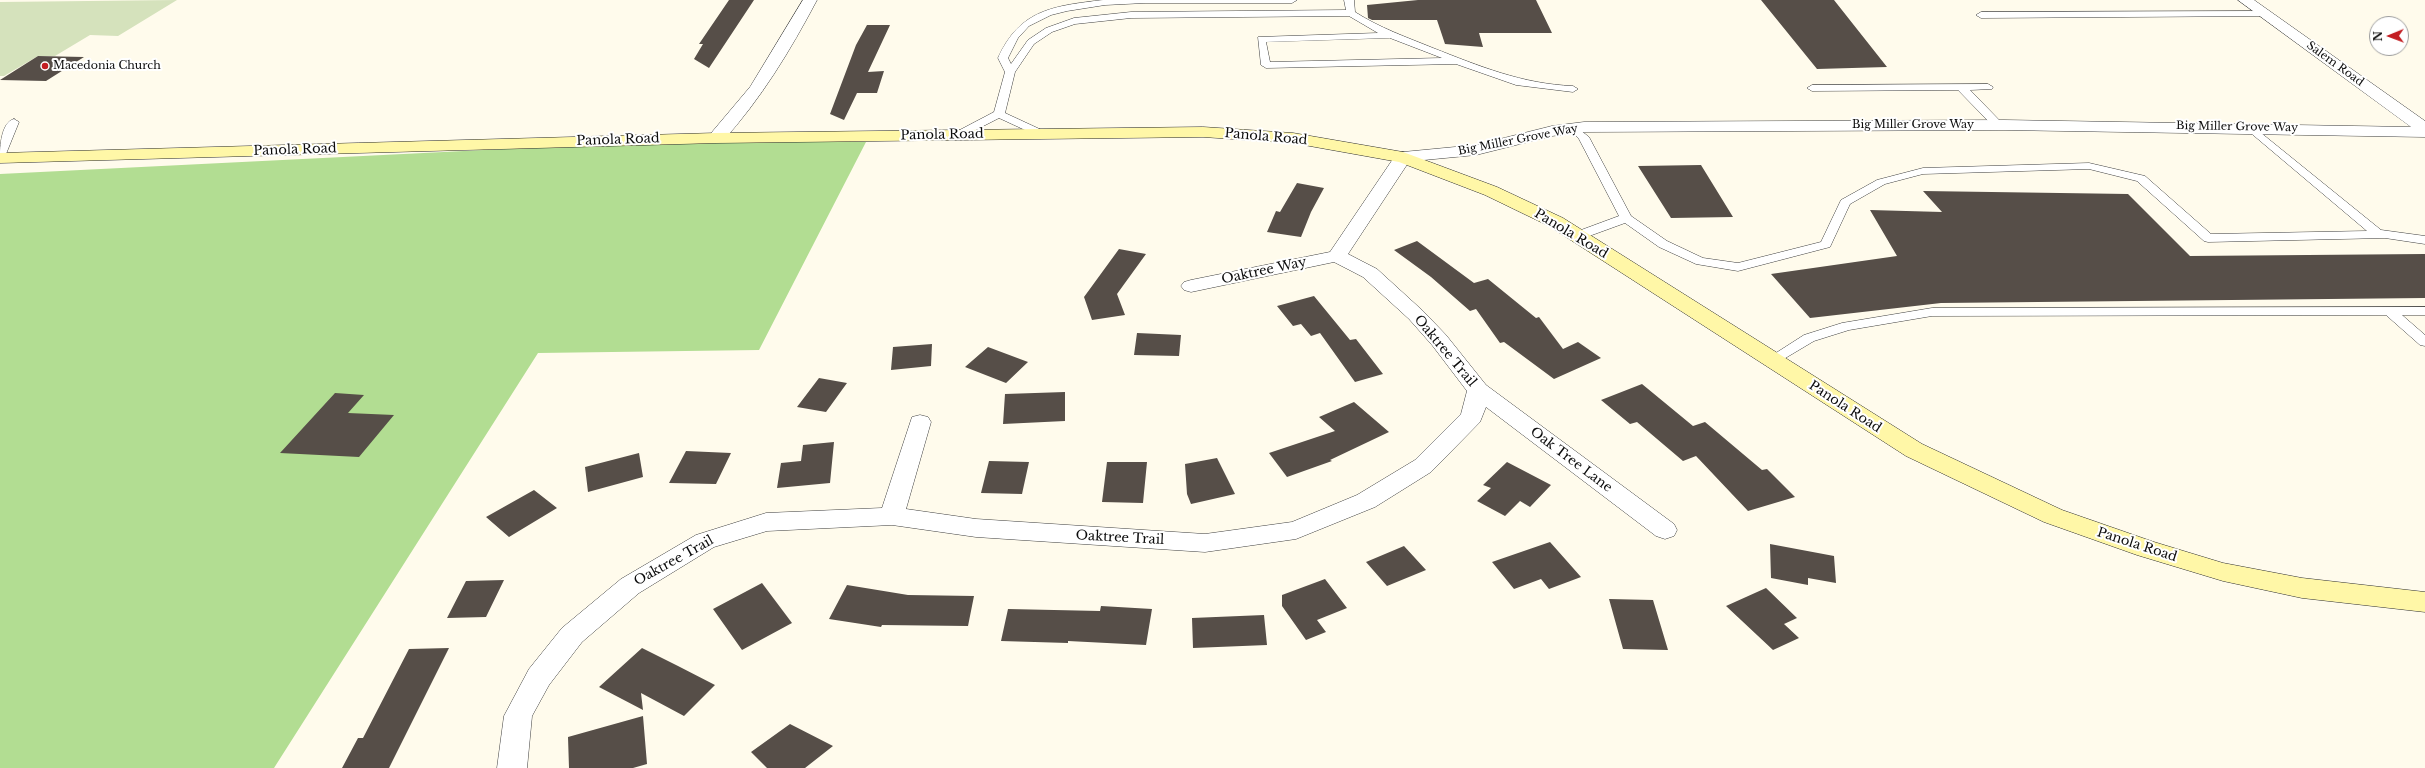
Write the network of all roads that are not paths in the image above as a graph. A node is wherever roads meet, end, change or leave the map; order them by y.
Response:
1 (810, 0) edge
2 (1292, 0) edge
3 (1349, 0) edge
4 (2245, 0) edge
5 (1132, 1) edge
6 (1351, 13) junction
7 (2265, 14) junction
8 (1131, 15) junction
9 (1981, 15) dead end
10 (1391, 35) junction
11 (1458, 62) junction
12 (1010, 72) junction
13 (1988, 87) dead end
14 (1812, 88) dead end
15 (1962, 88) junction
16 (1573, 89) dead end
17 (999, 114) junction
18 (14, 122) dead end
19 (1998, 125) junction
20 (2250, 127) junction
21 (1575, 129) junction
22 (2425, 129) edge
23 (2425, 132) edge
24 (1042, 134) junction
25 (958, 135) junction
26 (716, 138) junction
27 (1476, 150) junction
28 (0, 154) edge
29 (1403, 157) junction
30 (0, 158) edge
31 (1458, 178) junction
32 (1626, 218) junction
33 (2378, 234) junction
34 (1577, 236) junction
35 (2425, 240) edge
36 (1337, 256) junction
37 (1191, 286) dead end
38 (2389, 311) junction
39 (2425, 311) edge
40 (2425, 342) edge
41 (1772, 360) junction
42 (1478, 390) junction
43 (920, 422) dead end
44 (892, 516) junction
45 (1665, 530) dead end
46 (2425, 602) edge
47 (512, 768) edge

1 - 26 street
2 - 5 lane
3 - 6 lane
4 - 7 street, Salem Road
5 - 8 lane
5 - 12 lane
6 - 8 lane
6 - 10 lane
7 - 9 lane
7 - 22 street, Salem Road
8 - 12 lane
10 - 11 lane
10 - 11 lane
11 - 16 lane
12 - 17 lane
13 - 15 lane
14 - 15 lane
15 - 19 lane
17 - 24 lane
17 - 25 lane
18 - 28 lane
19 - 20 street, Big Miller Grove Way
19 - 21 street, Big Miller Grove Way
20 - 23 street, Big Miller Grove Way
20 - 33 lane
21 - 27 street, Big Miller Grove Way
21 - 32 lane
24 - 25 main road, Panola Road
24 - 29 main road, Panola Road
25 - 26 main road, Panola Road
26 - 30 main road, Panola Road
27 - 29 street, Big Miller Grove Way
27 - 31 street
29 - 31 main road, Panola Road
29 - 36 street
31 - 34 main road, Panola Road
32 - 33 lane
32 - 34 lane
33 - 35 lane
34 - 41 main road, Panola Road
36 - 37 street, Oaktree Way
36 - 42 street, Oaktree Trail
38 - 39 lane
38 - 40 lane
38 - 41 lane
41 - 46 main road, Panola Road
42 - 44 street, Oaktree Trail
42 - 45 street, Oak Tree Lane
43 - 44 street
44 - 47 street, Oaktree Trail

